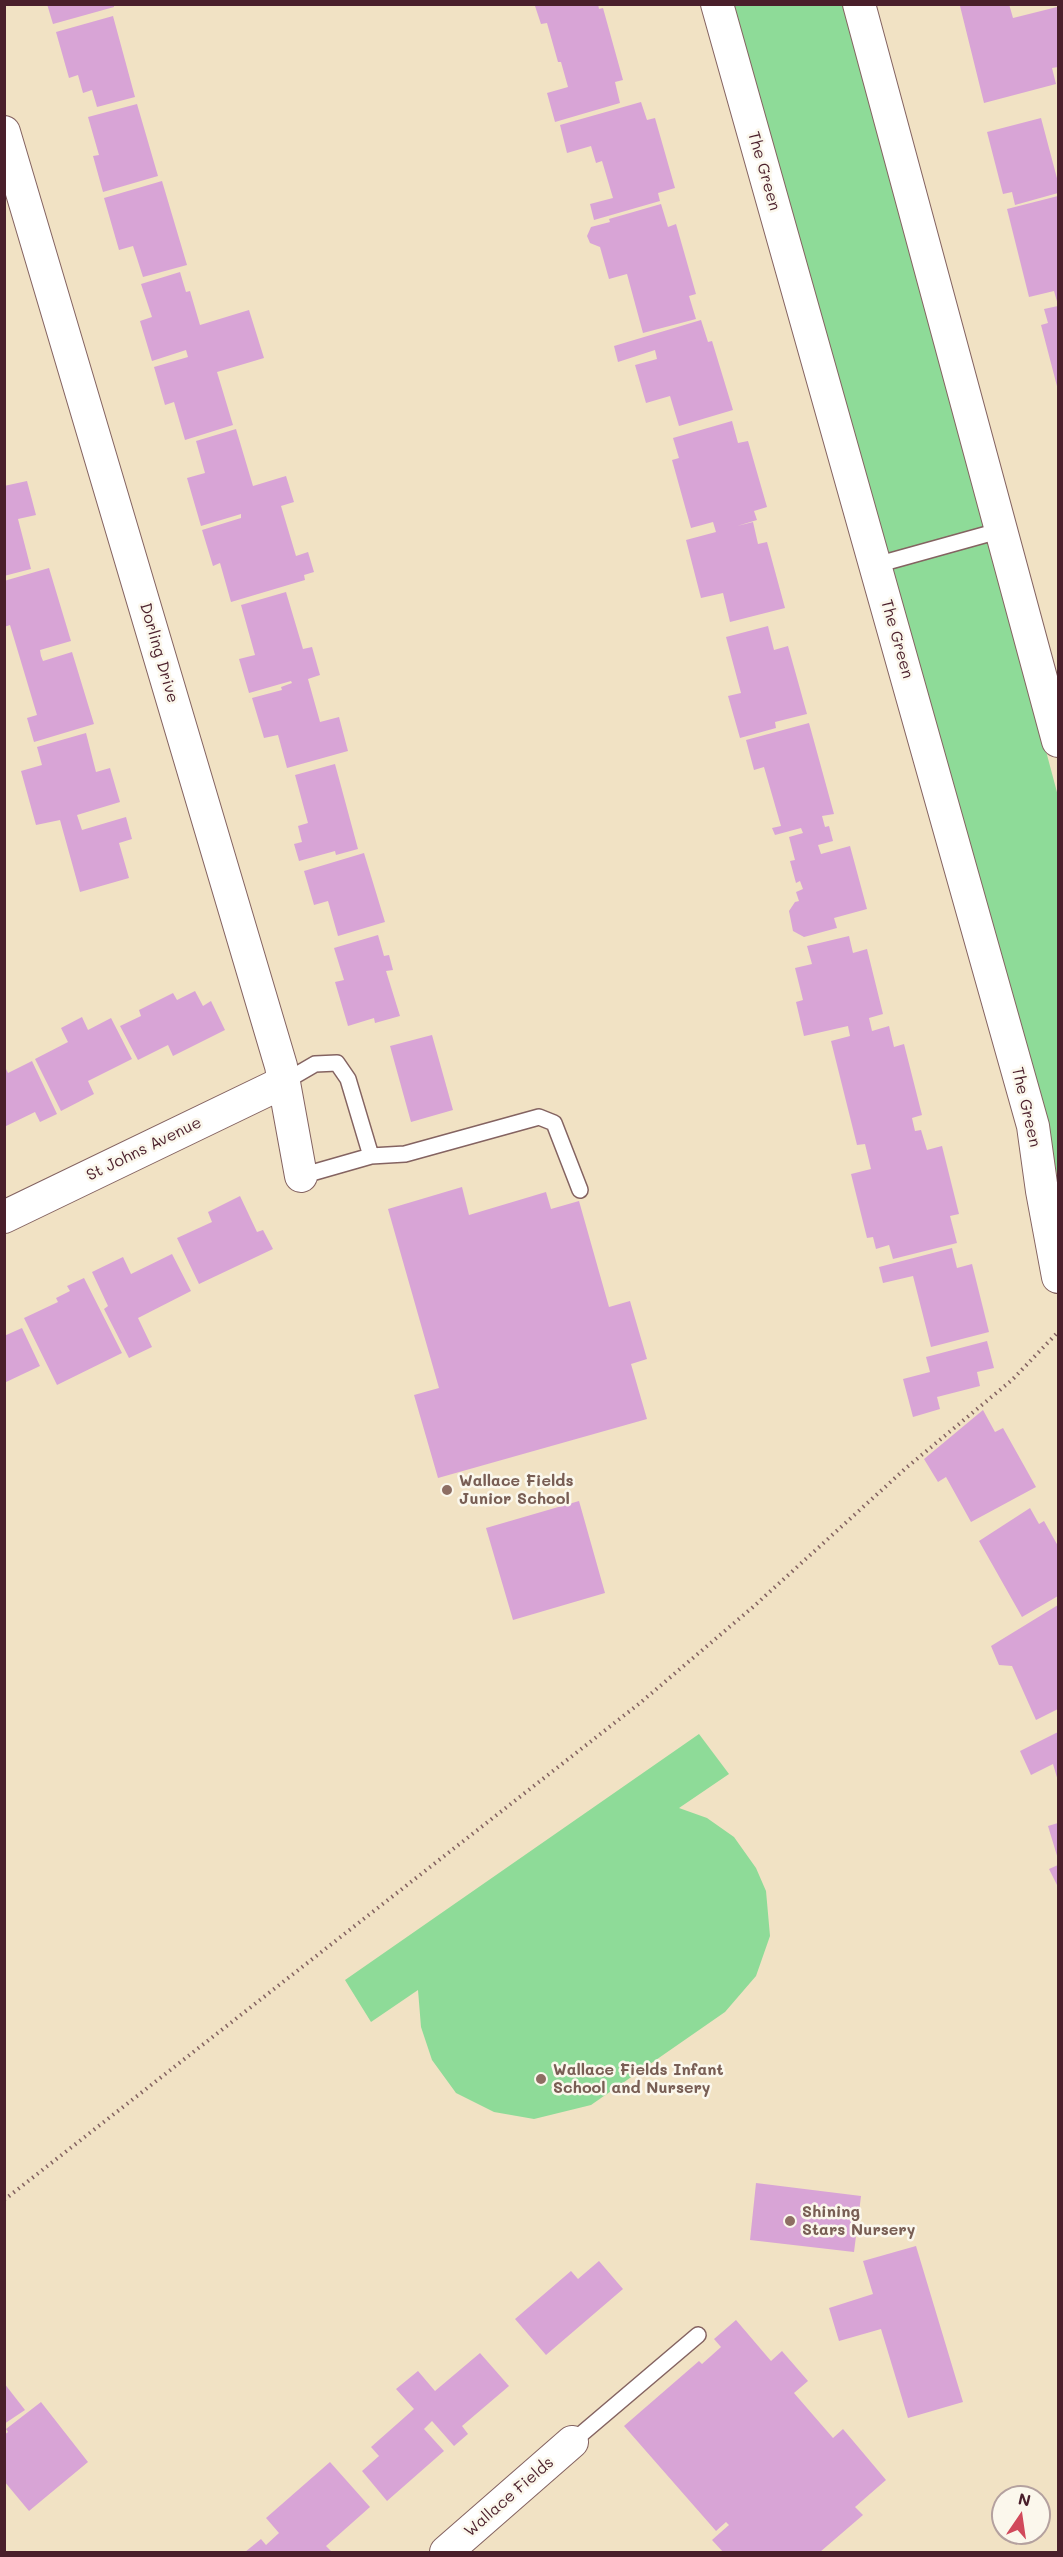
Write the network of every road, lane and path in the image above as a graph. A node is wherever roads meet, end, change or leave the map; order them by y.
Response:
1 (717, 4) edge
2 (859, 4) edge
3 (4, 132) edge
4 (1002, 530) junction
5 (876, 565) junction
6 (1059, 741) edge
7 (284, 1082) junction
8 (371, 1156) junction
9 (301, 1176) joint
10 (1050, 1189) edge
11 (580, 1190) dead end
12 (4, 1217) edge
13 (1059, 1277) edge
14 (1059, 1332) edge
15 (4, 2200) edge
16 (698, 2335) dead end
17 (572, 2442) joint
18 (446, 2553) edge

1 - 5 street, The Green
2 - 4 street
3 - 7 street, Dorling Drive
4 - 5 lane
4 - 6 street
5 - 10 street, The Green
7 - 8 lane
7 - 9 street, Dorling Drive
7 - 12 street, St Johns Avenue
8 - 9 lane
8 - 11 lane
10 - 13 street, The Green
14 - 15 path
16 - 17 lane
17 - 18 street, Wallace Fields

